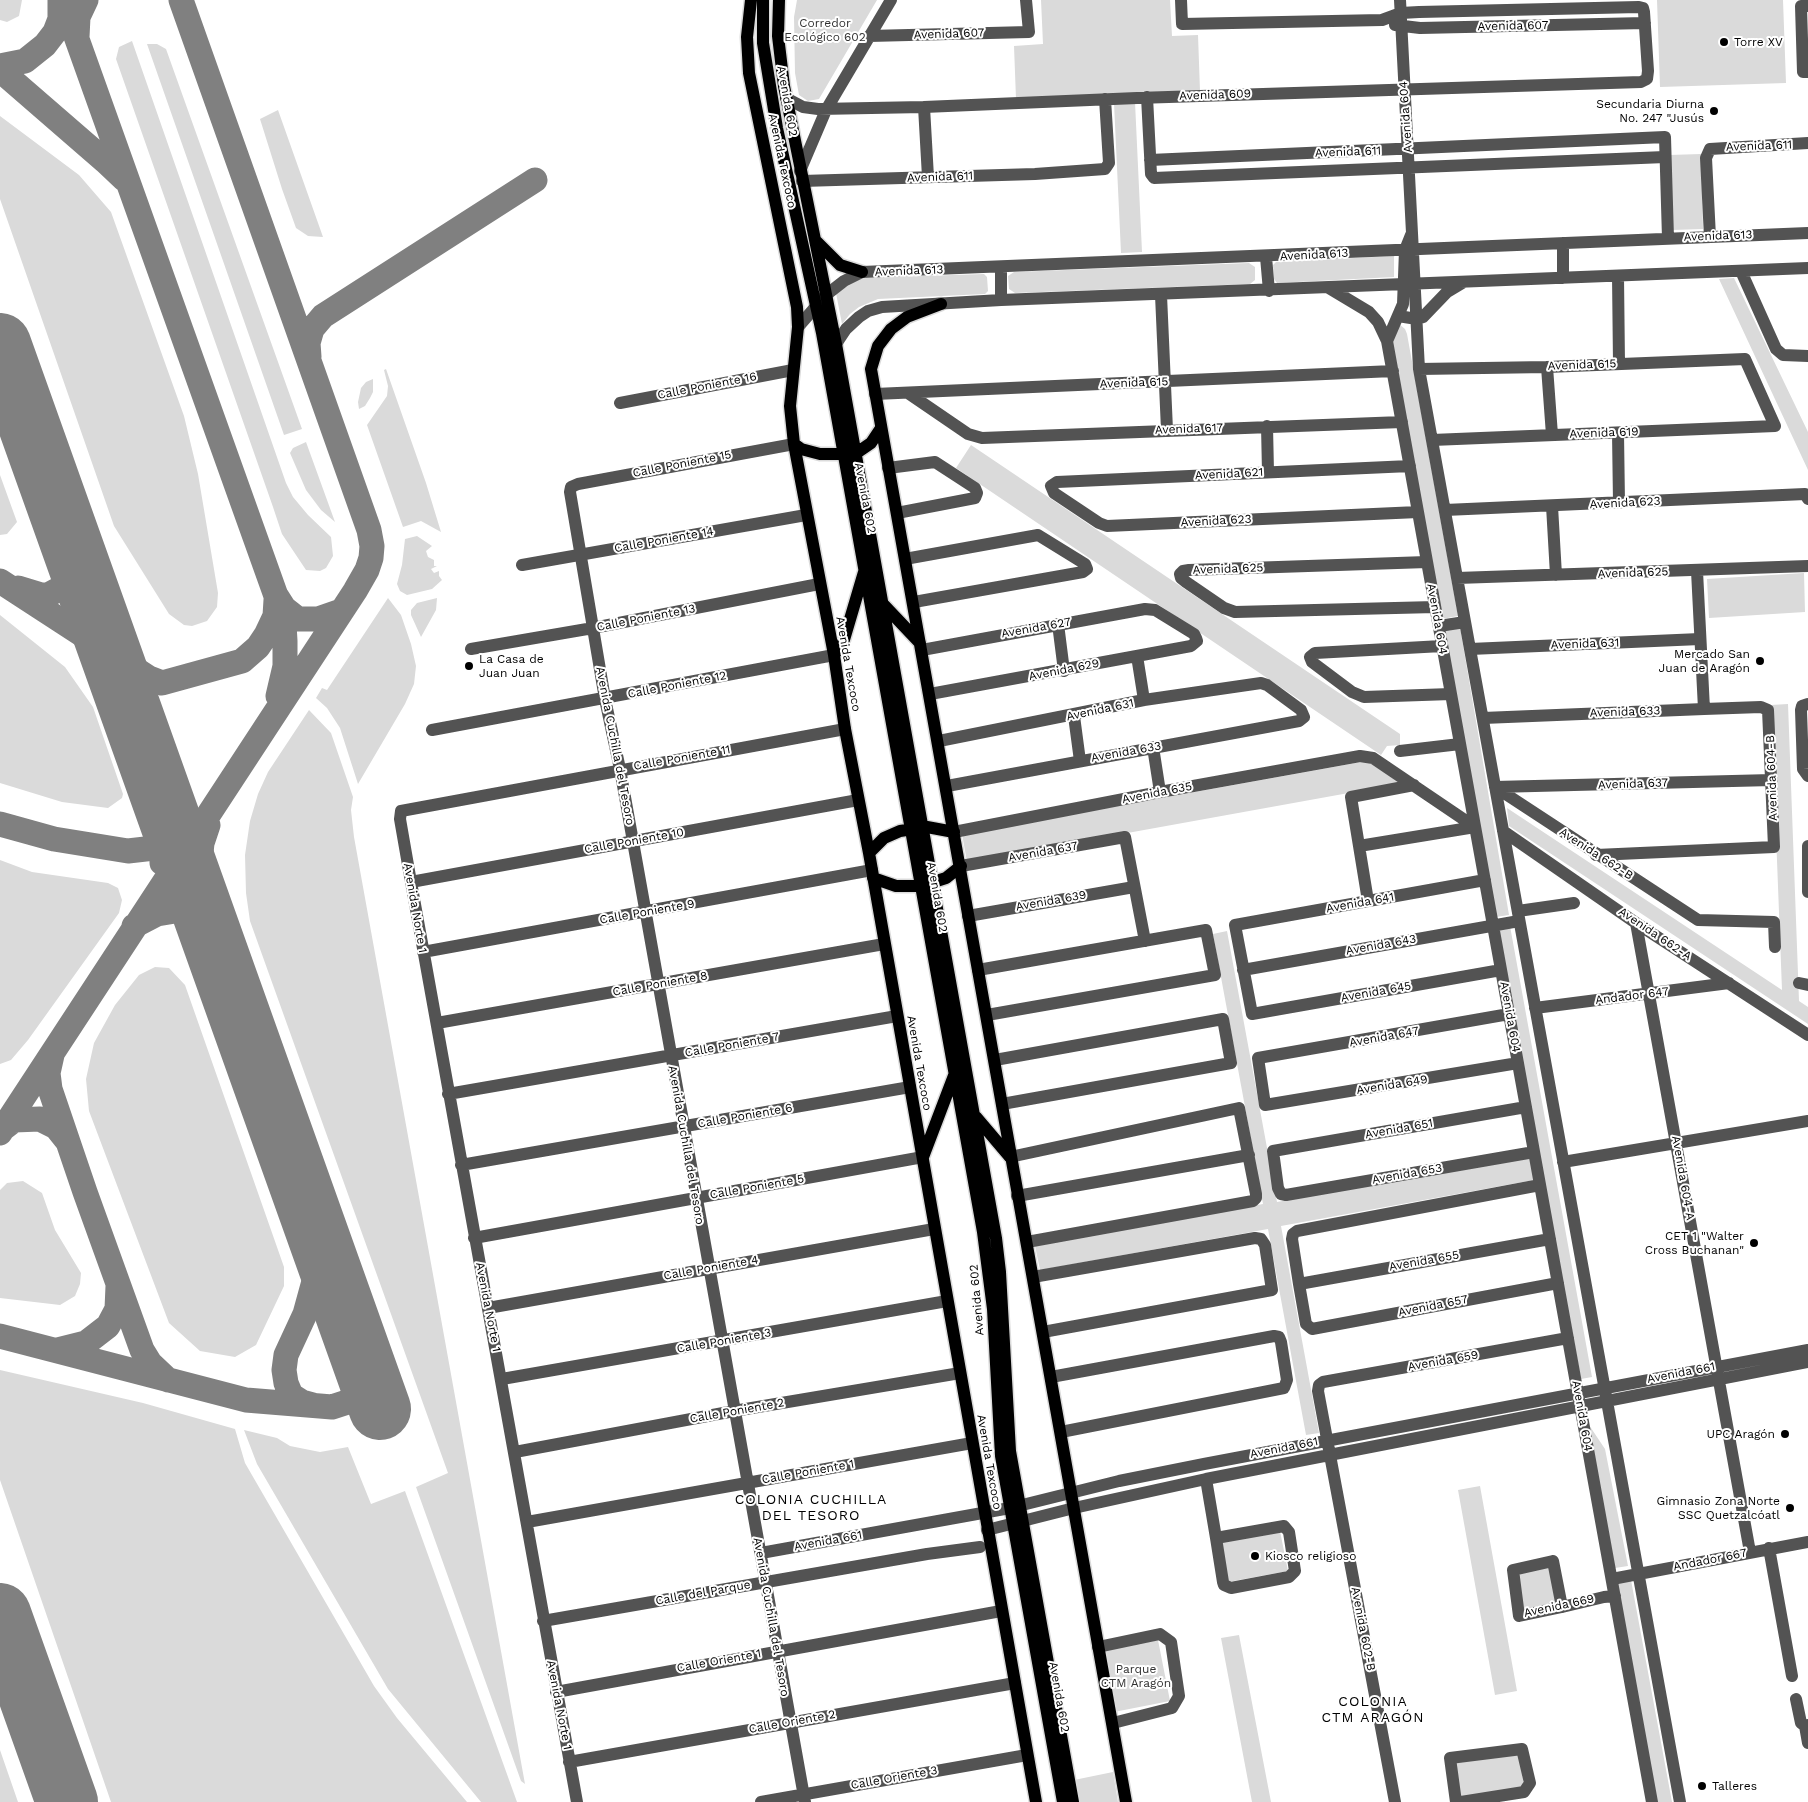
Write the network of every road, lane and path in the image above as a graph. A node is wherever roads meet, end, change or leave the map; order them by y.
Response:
1 (751, 0) edge
2 (763, 0) edge
3 (779, 0) edge
4 (891, 0) edge
5 (1026, 0) edge
6 (1181, 0) edge
7 (1400, 0) edge
8 (1804, 6) edge
9 (1400, 13) junction
10 (1382, 20) junction
11 (1645, 23) junction
12 (1401, 27) junction
13 (869, 36) junction
14 (1806, 72) edge
15 (1404, 90) junction
16 (1146, 97) junction
17 (786, 98) junction
18 (1105, 99) junction
19 (924, 107) junction
20 (826, 110) junction
21 (1808, 144) edge
22 (1408, 150) junction
23 (1665, 157) junction
24 (1150, 160) junction
25 (1409, 168) junction
26 (801, 176) junction
27 (928, 177) junction
28 (1808, 233) edge
29 (1710, 237) junction
30 (1668, 238) junction
31 (814, 239) junction
32 (1563, 243) junction
33 (1410, 250) junction
34 (1266, 257) junction
35 (1001, 268) junction
36 (1808, 268) edge
37 (1741, 271) junction
38 (862, 272) junction
39 (1618, 276) junction
40 (1563, 278) junction
41 (1464, 282) junction
42 (1410, 284) junction
43 (1328, 288) junction
44 (1269, 291) junction
45 (826, 295) junction
46 (1161, 295) junction
47 (1001, 300) junction
48 (940, 304) junction
49 (816, 305) junction
50 (1398, 316) junction
51 (1417, 319) junction
52 (798, 328) junction
53 (1387, 341) junction
54 (836, 344) junction
55 (1808, 356) edge
56 (1619, 364) junction
57 (1547, 367) junction
58 (1419, 369) junction
59 (793, 370) junction
60 (1392, 371) junction
61 (1164, 382) junction
62 (908, 393) junction
63 (875, 394) junction
64 (620, 402) dead end
65 (1402, 422) junction
66 (1267, 426) junction
67 (1775, 426) joint
68 (881, 428) junction
69 (1166, 430) junction
70 (1618, 433) junction
71 (1552, 435) junction
72 (1432, 440) junction
73 (794, 444) junction
74 (849, 455) junction
75 (1410, 466) junction
76 (888, 468) junction
77 (1268, 472) junction
78 (571, 487) joint
79 (1807, 496) edge
80 (1619, 503) junction
81 (1552, 506) junction
82 (1445, 510) junction
83 (1418, 512) junction
84 (897, 513) junction
85 (806, 515) junction
86 (1104, 526) joint
87 (580, 555) junction
88 (905, 559) junction
89 (1427, 562) junction
90 (522, 565) dead end
91 (1808, 566) edge
92 (865, 570) junction
93 (1697, 571) junction
94 (1556, 575) junction
95 (1457, 578) junction
96 (819, 584) junction
97 (881, 602) junction
98 (914, 602) junction
99 (1435, 606) junction
100 (1465, 622) junction
101 (1058, 624) junction
102 (1439, 626) junction
103 (593, 628) junction
104 (1700, 639) junction
105 (1196, 641) joint
106 (921, 646) junction
107 (1442, 646) junction
108 (471, 649) dead end
109 (1470, 649) junction
110 (834, 655) junction
111 (1137, 656) junction
112 (1064, 671) junction
113 (930, 694) junction
114 (1451, 694) junction
115 (605, 698) junction
116 (1144, 700) junction
117 (1805, 705) edge
118 (1704, 709) junction
119 (1768, 710) joint
120 (1074, 716) junction
121 (1304, 717) joint
122 (1483, 718) junction
123 (845, 729) junction
124 (432, 730) dead end
125 (939, 741) junction
126 (1460, 744) junction
127 (1153, 747) junction
128 (1400, 751) dead end
129 (1080, 761) junction
130 (620, 769) junction
131 (1807, 776) edge
132 (1772, 780) junction
133 (1414, 785) junction
134 (947, 786) junction
135 (1495, 788) junction
136 (1160, 792) junction
137 (858, 800) junction
138 (401, 811) joint
139 (1475, 826) junction
140 (917, 828) junction
141 (1503, 831) junction
142 (954, 832) junction
143 (632, 842) junction
144 (1359, 846) junction
145 (1808, 846) edge
146 (869, 853) junction
147 (1596, 855) junction
148 (960, 866) junction
149 (872, 874) junction
150 (1485, 880) junction
151 (411, 882) junction
152 (927, 885) junction
153 (1134, 887) junction
154 (1808, 892) edge
155 (1368, 901) junction
156 (1574, 903) dead end
157 (645, 913) junction
158 (968, 916) junction
159 (1519, 916) junction
160 (1636, 923) junction
161 (1493, 925) junction
162 (1145, 941) junction
163 (884, 944) junction
164 (1775, 947) dead end
165 (423, 952) junction
166 (978, 970) junction
167 (1243, 970) junction
168 (1501, 970) junction
169 (1729, 983) junction
170 (657, 984) junction
171 (1649, 994) junction
172 (1536, 1008) junction
173 (1509, 1014) junction
174 (987, 1015) junction
175 (897, 1016) junction
176 (436, 1023) junction
177 (1808, 1035) edge
178 (670, 1056) junction
179 (995, 1060) junction
180 (1518, 1063) junction
181 (955, 1073) junction
182 (910, 1087) junction
183 (448, 1094) junction
184 (1002, 1104) junction
185 (1265, 1105) joint
186 (1526, 1107) junction
187 (975, 1116) junction
188 (1808, 1121) edge
189 (683, 1127) junction
190 (1676, 1143) junction
191 (1534, 1152) junction
192 (1249, 1155) junction
193 (1010, 1157) junction
194 (923, 1158) junction
195 (1563, 1162) junction
196 (461, 1165) junction
197 (1540, 1185) junction
198 (1281, 1194) joint
199 (1017, 1196) junction
200 (696, 1198) junction
201 (934, 1229) junction
202 (474, 1238) junction
203 (1550, 1239) junction
204 (1027, 1242) junction
205 (709, 1269) junction
206 (1033, 1277) junction
207 (1558, 1283) junction
208 (1299, 1284) junction
209 (947, 1301) junction
210 (488, 1308) junction
211 (1043, 1332) junction
212 (1568, 1338) junction
213 (722, 1341) junction
214 (1808, 1350) edge
215 (1808, 1362) edge
216 (1716, 1366) junction
217 (1758, 1366) junction
218 (960, 1372) junction
219 (1051, 1377) junction
220 (1718, 1379) junction
221 (502, 1380) junction
222 (1319, 1385) joint
223 (1604, 1387) junction
224 (1578, 1392) junction
225 (1607, 1402) junction
226 (1580, 1408) junction
227 (734, 1411) junction
228 (1061, 1432) junction
229 (1328, 1440) junction
230 (972, 1443) junction
231 (515, 1452) junction
232 (1332, 1456) junction
233 (1206, 1479) junction
234 (747, 1483) junction
235 (1071, 1492) junction
236 (1015, 1507) junction
237 (1074, 1508) junction
238 (984, 1513) junction
239 (527, 1522) junction
240 (1018, 1524) junction
241 (987, 1530) junction
242 (1216, 1538) junction
243 (1808, 1542) edge
244 (980, 1547) dead end
245 (1769, 1548) junction
246 (1750, 1552) junction
247 (760, 1553) junction
248 (1638, 1574) junction
249 (1612, 1579) junction
250 (765, 1582) junction
251 (1615, 1596) junction
252 (1562, 1607) junction
253 (1001, 1610) junction
254 (543, 1622) junction
255 (1098, 1647) junction
256 (776, 1651) junction
257 (1792, 1676) dead end
258 (1015, 1682) junction
259 (556, 1692) junction
260 (1796, 1700) dead end
261 (790, 1722) junction
262 (1113, 1723) junction
263 (1806, 1726) edge
264 (1808, 1743) edge
265 (1027, 1755) junction
266 (569, 1762) junction
267 (1526, 1797) edge
268 (804, 1798) edge
269 (577, 1802) edge
270 (761, 1802) edge
271 (1036, 1802) edge
272 (1063, 1802) edge
273 (1073, 1802) edge
274 (1126, 1802) edge
275 (1396, 1802) edge
276 (1456, 1802) edge
277 (1461, 1802) edge
278 (1652, 1802) edge
279 (1680, 1802) edge

1 - 52 main road, Avenida Texcoco
2 - 49 main road, Avenida 602
3 - 17 main road, Avenida 602
4 - 13 street, Avenida 602
5 - 13 street, Avenida 607
6 - 10 street, Avenida 607
7 - 9 street, Avenida 604
8 - 14 street
9 - 10 street, Avenida 607
9 - 11 street, Avenida 607
9 - 12 street, Avenida 604
10 - 12 street, Avenida 607
11 - 12 street, Avenida 607
11 - 15 street, Avenida 609
12 - 15 street, Avenida 604
13 - 20 street, Avenida 602
15 - 16 street, Avenida 609
15 - 22 street, Avenida 604
16 - 18 street, Avenida 609
16 - 24 street
17 - 20 street, Avenida 609
17 - 26 main road, Avenida 602
18 - 19 street, Avenida 609
18 - 27 street, Avenida 611
19 - 20 street, Avenida 609
19 - 27 street
20 - 26 street, Avenida 602
21 - 29 street, Avenida 611
22 - 23 street, Avenida 611
22 - 24 street, Avenida 611
22 - 25 street, Avenida 604
23 - 25 street, Avenida 611
23 - 30 street
24 - 25 street, Avenida 611
25 - 33 street, Avenida 604
26 - 27 street, Avenida 611
26 - 31 main road, Avenida 602
28 - 29 street, Avenida 613
29 - 30 street, Avenida 613
30 - 32 street, Avenida 613
31 - 38 main road
31 - 45 main road, Avenida 602
32 - 33 street, Avenida 613
32 - 40 street
33 - 34 street, Avenida 613
33 - 42 street, Avenida 604
34 - 35 street, Avenida 613
34 - 44 street
35 - 38 street, Avenida 613
35 - 47 street
36 - 37 street
37 - 39 street
37 - 55 street
38 - 45 street, Avenida 613
39 - 40 street
39 - 56 street
40 - 41 street
41 - 42 street
41 - 51 street
42 - 43 street
42 - 50 street, Avenida 604
42 - 51 street, Avenida 604
43 - 44 street
43 - 53 street
44 - 46 street
45 - 49 street, Avenida 613
45 - 54 main road, Avenida 602
46 - 47 street
46 - 61 street
47 - 48 street
48 - 54 street
48 - 63 main road
49 - 52 street
49 - 74 main road, Avenida 602
50 - 51 street
50 - 53 street, Avenida 604
51 - 58 street, Avenida 604
52 - 59 main road, Avenida Texcoco
53 - 60 street, Avenida 604
54 - 74 main road, Avenida 602
56 - 57 street, Avenida 615
56 - 67 street, Avenida 615
57 - 58 street, Avenida 615
57 - 71 street
58 - 72 street, Avenida 604
59 - 64 street, Calle Poniente 16
59 - 73 main road, Avenida Texcoco
60 - 61 street, Avenida 615
60 - 65 street, Avenida 604
61 - 62 street, Avenida 615
61 - 69 street
62 - 63 street, Avenida 615
62 - 69 street, Avenida 617
63 - 68 main road
65 - 66 street, Avenida 617
65 - 75 street, Avenida 604
66 - 69 street, Avenida 617
66 - 77 street
67 - 70 street, Avenida 619
68 - 74 main road
68 - 76 main road
70 - 71 street, Avenida 619
70 - 80 street
71 - 72 street, Avenida 619
72 - 82 street, Avenida 604
73 - 74 main road
73 - 78 street, Calle Poniente 15
73 - 85 main road, Avenida Texcoco
74 - 92 main road, Avenida 602
74 - 97 main road, Avenida 602
75 - 77 street, Avenida 621
75 - 83 street, Avenida 604
76 - 84 main road
76 - 84 street
77 - 86 street, Avenida 621
78 - 87 street, Avenida Cuchilla del Tesoro
79 - 80 street, Avenida 623
80 - 81 street, Avenida 623
81 - 82 street, Avenida 623
81 - 94 street
82 - 95 street, Avenida 604
83 - 86 street, Avenida 623
83 - 89 street, Avenida 604
84 - 88 main road
85 - 87 street, Calle Poniente 14
85 - 96 main road, Avenida Texcoco
87 - 90 street, Calle Poniente 14
87 - 103 street, Avenida Cuchilla del Tesoro
88 - 98 main road
88 - 98 street
89 - 99 street, Avenida 604
89 - 99 street, Avenida 625
91 - 93 street, Avenida 625
92 - 110 main road
92 - 140 main road, Avenida 602
93 - 94 street, Avenida 625
93 - 104 street
94 - 95 street, Avenida 625
95 - 100 street, Avenida 604
96 - 103 street, Calle Poniente 13
96 - 110 main road, Avenida Texcoco
97 - 106 main road
97 - 140 main road, Avenida 602
98 - 106 main road
99 - 102 street, Avenida 604
100 - 102 street
100 - 109 street, Avenida 604
101 - 105 street, Avenida 627
101 - 106 street, Avenida 627
101 - 112 street
102 - 107 street, Avenida 604
103 - 108 street, Calle Poniente 13
103 - 115 street, Avenida Cuchilla del Tesoro
104 - 109 street, Avenida 631
104 - 118 street
105 - 111 street, Avenida 629
106 - 113 main road
107 - 114 street, Avenida 604
107 - 114 street
109 - 122 street, Avenida 604
110 - 115 street, Calle Poniente 12
110 - 123 main road, Avenida Texcoco
111 - 112 street, Avenida 629
111 - 116 street
112 - 113 street, Avenida 629
113 - 125 main road
114 - 126 street, Avenida 604
115 - 124 street, Calle Poniente 12
115 - 130 street, Avenida Cuchilla del Tesoro
116 - 120 street, Avenida 631
116 - 121 street, Avenida 631
117 - 131 street
118 - 119 street, Avenida 633
118 - 122 street, Avenida 633
119 - 132 street, Avenida 604-B
120 - 125 street, Avenida 631
120 - 129 street
121 - 127 street, Avenida 633
122 - 135 street, Avenida 604
123 - 130 street, Calle Poniente 11
123 - 137 main road, Avenida Texcoco
125 - 134 main road
126 - 128 street
126 - 139 street, Avenida 604
127 - 129 street, Avenida 633
127 - 136 street
129 - 134 street, Avenida 633
130 - 138 street, Calle Poniente 11
130 - 143 street, Avenida Cuchilla del Tesoro
132 - 135 street, Avenida 637
132 - 147 street, Avenida 604-B
133 - 136 street, Avenida 635
133 - 139 street
133 - 144 street
134 - 142 main road
135 - 141 street, Avenida 604
135 - 147 street, Avenida 662-B
136 - 142 street, Avenida 635
137 - 143 street, Calle Poniente 10
137 - 146 main road, Avenida Texcoco
138 - 151 street, Avenida Norte 1
139 - 144 street
139 - 150 street, Avenida 604
140 - 142 main road
140 - 146 main road
140 - 152 main road, Avenida 602
141 - 159 street, Avenida 604
141 - 160 street, Avenida 662-A
142 - 148 main road
143 - 151 street, Calle Poniente 10
143 - 157 street, Avenida Cuchilla del Tesoro
144 - 155 street
145 - 154 street
146 - 149 main road, Avenida Texcoco
147 - 164 street, Avenida 662-B
148 - 152 main road
148 - 153 street, Avenida 637
148 - 158 main road
149 - 152 main road
149 - 157 street, Calle Poniente 9
149 - 163 main road, Avenida Texcoco
150 - 155 street, Avenida 641
150 - 161 street, Avenida 604
151 - 165 street, Avenida Norte 1
152 - 181 main road, Avenida 602
152 - 187 main road, Avenida 602
153 - 158 street, Avenida 639
153 - 162 street
155 - 167 street, Avenida 641
156 - 159 street, Avenida 643
157 - 165 street, Calle Poniente 9
157 - 170 street, Avenida Cuchilla del Tesoro
158 - 166 main road
159 - 161 street, Avenida 643
159 - 172 street, Avenida 604
160 - 169 street, Avenida 662-A
160 - 171 street, Avenida 604-A
161 - 167 street, Avenida 643
161 - 168 street, Avenida 604
162 - 166 street
162 - 174 street
163 - 170 street, Calle Poniente 8
163 - 175 main road, Avenida Texcoco
165 - 176 street, Avenida Norte 1
166 - 174 main road
167 - 168 street, Avenida 645
168 - 173 street, Avenida 604
169 - 171 street, Andador 647
169 - 177 street, Avenida 662-A
170 - 176 street, Calle Poniente 8
170 - 178 street, Avenida Cuchilla del Tesoro
171 - 172 street, Andador 647
171 - 190 street, Avenida 604-A
172 - 195 street, Avenida 604
173 - 180 street, Avenida 604
173 - 185 street, Avenida 647
174 - 179 main road
175 - 178 street, Calle Poniente 7
175 - 182 main road, Avenida Texcoco
176 - 183 street, Avenida Norte 1
178 - 183 street, Calle Poniente 7
178 - 189 street, Avenida Cuchilla del Tesoro
179 - 184 main road
179 - 184 street
180 - 185 street, Avenida 649
180 - 186 street, Avenida 604
181 - 194 main road
181 - 236 main road, Avenida 602
182 - 189 street, Calle Poniente 6
182 - 194 main road, Avenida Texcoco
183 - 196 street, Avenida Norte 1
184 - 193 main road
186 - 191 street, Avenida 604
186 - 198 street, Avenida 651
187 - 193 main road
187 - 236 main road, Avenida 602
188 - 190 street
189 - 196 street, Calle Poniente 6
189 - 200 street, Avenida Cuchilla del Tesoro
190 - 195 street
190 - 216 street, Avenida 604-A
191 - 197 street, Avenida 604
191 - 198 street, Avenida 653
192 - 193 street
192 - 199 street
192 - 204 street
193 - 199 main road
194 - 200 street, Calle Poniente 5
194 - 201 main road, Avenida Texcoco
195 - 223 street, Avenida 604
196 - 202 street, Avenida Norte 1
197 - 203 street, Avenida 604
197 - 208 street
199 - 204 main road
200 - 202 street, Calle Poniente 5
200 - 205 street, Avenida Cuchilla del Tesoro
201 - 205 street, Calle Poniente 4
201 - 209 main road, Avenida Texcoco
202 - 210 street, Avenida Norte 1
203 - 207 street, Avenida 604
203 - 208 street, Avenida 655
204 - 206 main road
205 - 210 street, Calle Poniente 4
205 - 213 street, Avenida Cuchilla del Tesoro
206 - 211 main road
206 - 211 street
207 - 208 street, Avenida 657
207 - 212 street, Avenida 604
209 - 213 street, Calle Poniente 3
209 - 218 main road, Avenida Texcoco
210 - 221 street, Avenida Norte 1
211 - 219 main road
212 - 222 street, Avenida 659
212 - 224 street, Avenida 604
213 - 221 street, Calle Poniente 3
213 - 227 street, Avenida Cuchilla del Tesoro
214 - 217 street, Avenida 661
215 - 217 street, Avenida 661
216 - 217 street, Avenida 661
216 - 220 street, Avenida 604-A
216 - 223 street, Avenida 661
217 - 220 street, Avenida 661
218 - 227 street, Calle Poniente 2
218 - 230 main road, Avenida Texcoco
219 - 228 main road
219 - 228 street
220 - 225 street, Avenida 661
220 - 246 street, Avenida 604-A
221 - 231 street, Avenida Norte 1
222 - 229 street, Avenida 602-B
223 - 224 street, Avenida 661
223 - 225 street, Avenida 604
224 - 226 street, Avenida 604
224 - 229 street, Avenida 661
225 - 226 street, Avenida 661
225 - 248 street, Avenida 604
226 - 232 street, Avenida 661
226 - 249 street, Avenida 604
227 - 231 street, Calle Poniente 2
227 - 234 street, Avenida Cuchilla del Tesoro
228 - 235 main road
229 - 232 street, Avenida 602-B
229 - 235 street, Avenida 661
230 - 234 street, Calle Poniente 1
230 - 238 main road, Avenida Texcoco
231 - 239 street, Avenida Norte 1
232 - 233 street, Avenida 661
232 - 275 street, Avenida 602-B
233 - 237 street, Avenida 661
233 - 242 street
234 - 239 street, Calle Poniente 1
234 - 247 street, Avenida Cuchilla del Tesoro
235 - 236 street, Avenida 661
235 - 237 main road
236 - 238 street, Avenida 661
236 - 240 main road, Avenida 602
237 - 240 street, Avenida 661
237 - 255 main road
238 - 241 main road, Avenida Texcoco
238 - 247 street, Avenida 661
239 - 254 street, Avenida Norte 1
240 - 241 street, Avenida 661
240 - 272 main road, Avenida 602
240 - 273 main road, Avenida 602
241 - 253 main road, Avenida Texcoco
242 - 242 street
243 - 245 street, Andador 667
244 - 250 street, Calle del Parque
245 - 246 street, Andador 667
245 - 257 street
246 - 248 street, Andador 667
247 - 250 street, Avenida Cuchilla del Tesoro
248 - 249 street, Andador 667
248 - 279 street, Avenida 604
249 - 251 street, Avenida 604
250 - 254 street, Calle del Parque
250 - 256 street, Avenida Cuchilla del Tesoro
251 - 252 street, Avenida 669
251 - 278 street, Avenida 604
252 - 252 street, Avenida 669
253 - 256 street, Calle Oriente 1
253 - 258 main road, Avenida Texcoco
254 - 259 street, Avenida Norte 1
255 - 262 main road
255 - 262 street
256 - 259 street, Calle Oriente 1
256 - 261 street, Avenida Cuchilla del Tesoro
258 - 261 street, Calle Oriente 2
258 - 265 main road, Avenida Texcoco
259 - 266 street, Avenida Norte 1
260 - 263 street
261 - 266 street, Calle Oriente 2
261 - 268 street, Avenida Cuchilla del Tesoro
262 - 274 main road
263 - 264 street
265 - 268 street, Calle Oriente 3
265 - 271 main road, Avenida Texcoco
266 - 269 street, Avenida Norte 1
267 - 276 street
267 - 277 street
268 - 270 street, Calle Oriente 3

